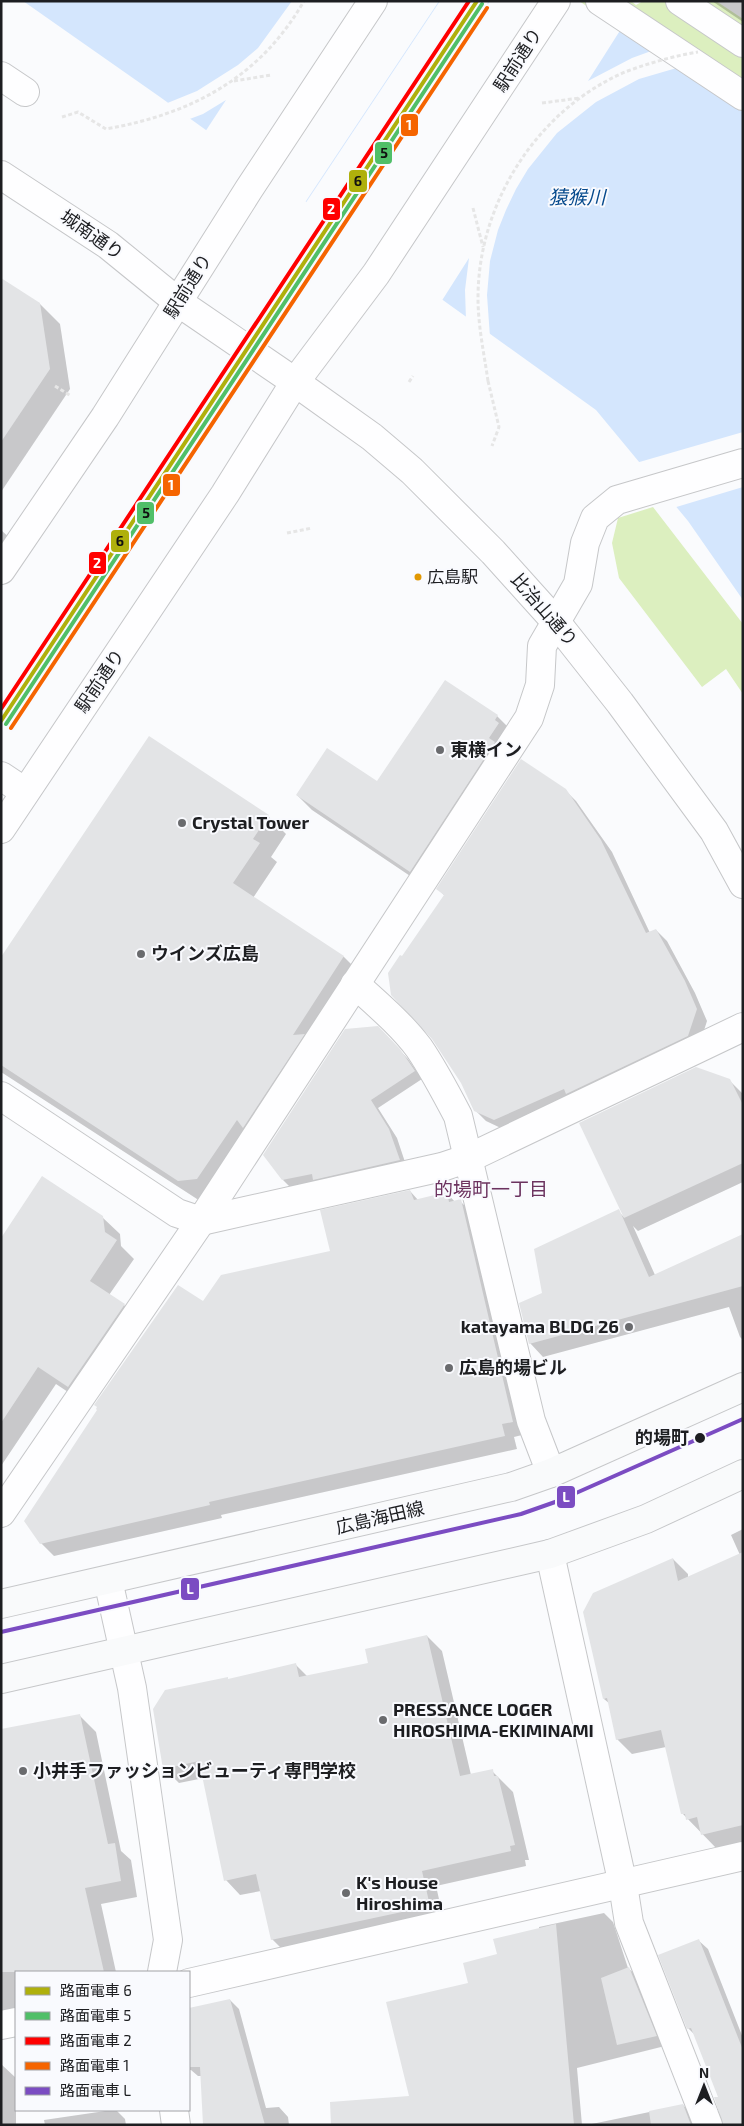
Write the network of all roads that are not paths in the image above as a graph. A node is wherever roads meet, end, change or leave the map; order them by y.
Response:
1 (374, 1) edge
2 (556, 1) edge
3 (600, 1) edge
4 (680, 1) edge
5 (743, 43) edge
6 (1, 76) edge
7 (25, 92) dead end
8 (743, 96) edge
9 (1, 175) edge
10 (178, 302) junction
11 (295, 382) junction
12 (743, 463) edge
13 (1, 570) edge
14 (556, 622) junction
15 (1, 776) edge
16 (25, 792) junction
17 (1, 829) edge
18 (743, 884) edge
19 (355, 984) junction
20 (743, 1027) edge
21 (1, 1096) edge
22 (469, 1158) junction
23 (201, 1222) junction
24 (743, 1386) edge
25 (551, 1473) junction
26 (743, 1474) edge
27 (1, 1513) edge
28 (550, 1554) junction
29 (108, 1580) junction
30 (1, 1604) edge
31 (124, 1650) junction
32 (1, 1679) edge
33 (743, 1856) edge
34 (623, 1885) junction
35 (162, 1971) edge
36 (190, 1983) edge
37 (15, 2022) edge
38 (1, 2025) edge
39 (174, 2111) edge
40 (176, 2125) edge
41 (708, 2125) edge

1 - 10 street, 駅前通り
2 - 11 street, 駅前通り
3 - 8 street
4 - 5 street
6 - 7 street
9 - 10 street, 城南通り
10 - 11 street, 城南通り
10 - 13 street, 駅前通り
11 - 14 street, 比治山通り
11 - 16 street, 駅前通り
12 - 14 street
14 - 18 street, 比治山通り
14 - 19 street
15 - 16 street
16 - 17 street, 駅前通り
19 - 22 street
19 - 23 street
20 - 22 street
21 - 23 street
22 - 23 street
22 - 25 street
23 - 27 street
24 - 25 main road, 広島海田線
25 - 29 main road, 広島海田線
26 - 28 main road
28 - 31 main road
28 - 34 street
29 - 30 main road, 広島海田線
29 - 31 street
31 - 32 main road
31 - 35 street
33 - 34 street
34 - 36 street
34 - 41 street
37 - 38 street
39 - 40 street

